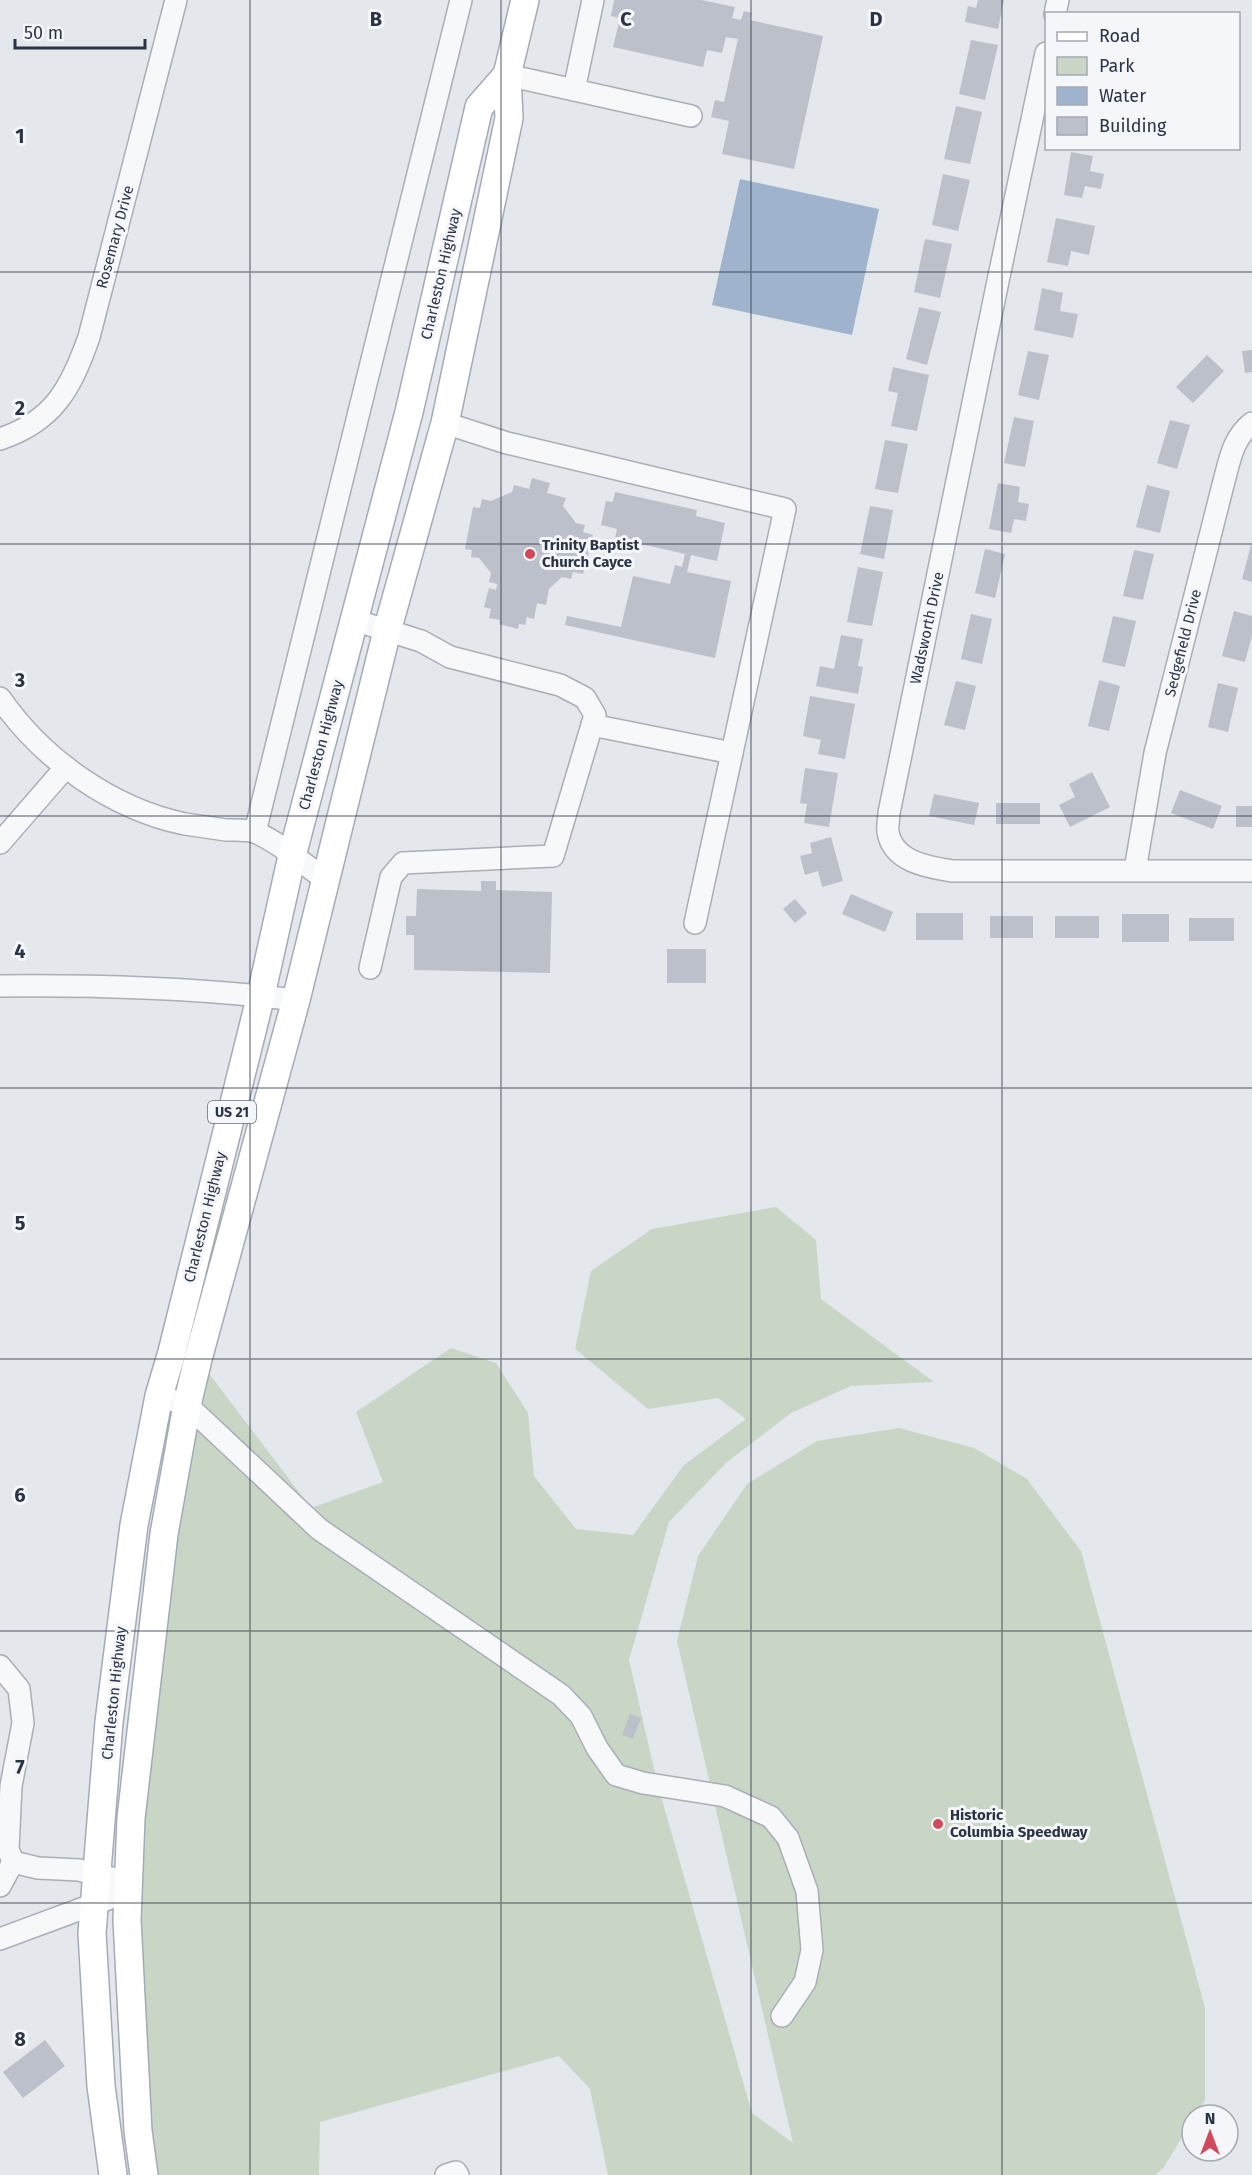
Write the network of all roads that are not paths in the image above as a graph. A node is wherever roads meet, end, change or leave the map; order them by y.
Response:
1 (176, 0) edge
2 (461, 0) edge
3 (525, 0) edge
4 (593, 0) edge
5 (1045, 62) edge
6 (507, 75) junction
7 (574, 90) junction
8 (691, 116) dead end
9 (445, 423) junction
10 (1252, 423) edge
11 (0, 439) edge
12 (354, 620) junction
13 (387, 631) junction
14 (0, 698) edge
15 (592, 725) junction
16 (732, 753) junction
17 (66, 767) junction
18 (255, 832) junction
19 (0, 843) edge
20 (292, 856) junction
21 (1135, 870) junction
22 (1252, 871) edge
23 (325, 879) junction
24 (695, 923) dead end
25 (370, 968) dead end
26 (0, 986) edge
27 (261, 995) junction
28 (296, 1000) junction
29 (159, 1396) junction
30 (187, 1405) junction
31 (0, 1666) edge
32 (13, 1862) junction
33 (98, 1874) junction
34 (0, 1886) edge
35 (127, 1887) junction
36 (95, 1905) junction
37 (0, 1939) edge
38 (782, 2016) dead end
39 (113, 2172) edge
40 (144, 2175) edge
41 (446, 2175) edge
42 (458, 2175) edge

1 - 11 street, Rosemary Drive
2 - 18 street
3 - 6 main road, Charleston Highway / US 21
4 - 7 street
5 - 21 street, Wadsworth Drive
6 - 7 street
6 - 9 main road, Charleston Highway / US 21
6 - 12 main road, Charleston Highway / US 21
7 - 8 street
9 - 13 main road, Charleston Highway / US 21
9 - 16 street
10 - 21 street, Sedgefield Drive
12 - 13 street
12 - 20 main road, Charleston Highway / US 21
13 - 15 street
13 - 23 main road, Charleston Highway / US 21
14 - 17 street
15 - 16 street
15 - 25 street
16 - 24 street
17 - 18 street
17 - 19 street
18 - 20 street
20 - 23 street
20 - 27 main road, Charleston Highway / US 21
21 - 22 street, Wadsworth Drive
23 - 28 main road, Charleston Highway / US 21
26 - 27 street
27 - 28 street
27 - 29 main road, Charleston Highway / US 21
28 - 30 main road, Charleston Highway / US 21
29 - 30 street
29 - 33 main road, Charleston Highway / US 21
30 - 35 main road, Charleston Highway / US 21
30 - 38 street
31 - 32 street
32 - 33 street
32 - 34 street
33 - 35 street
33 - 36 main road, Charleston Highway / US 21
35 - 36 street
35 - 40 main road, Charleston Highway / US 21
36 - 37 street
36 - 39 main road, Charleston Highway / US 21
39 - 40 main road
41 - 42 street

